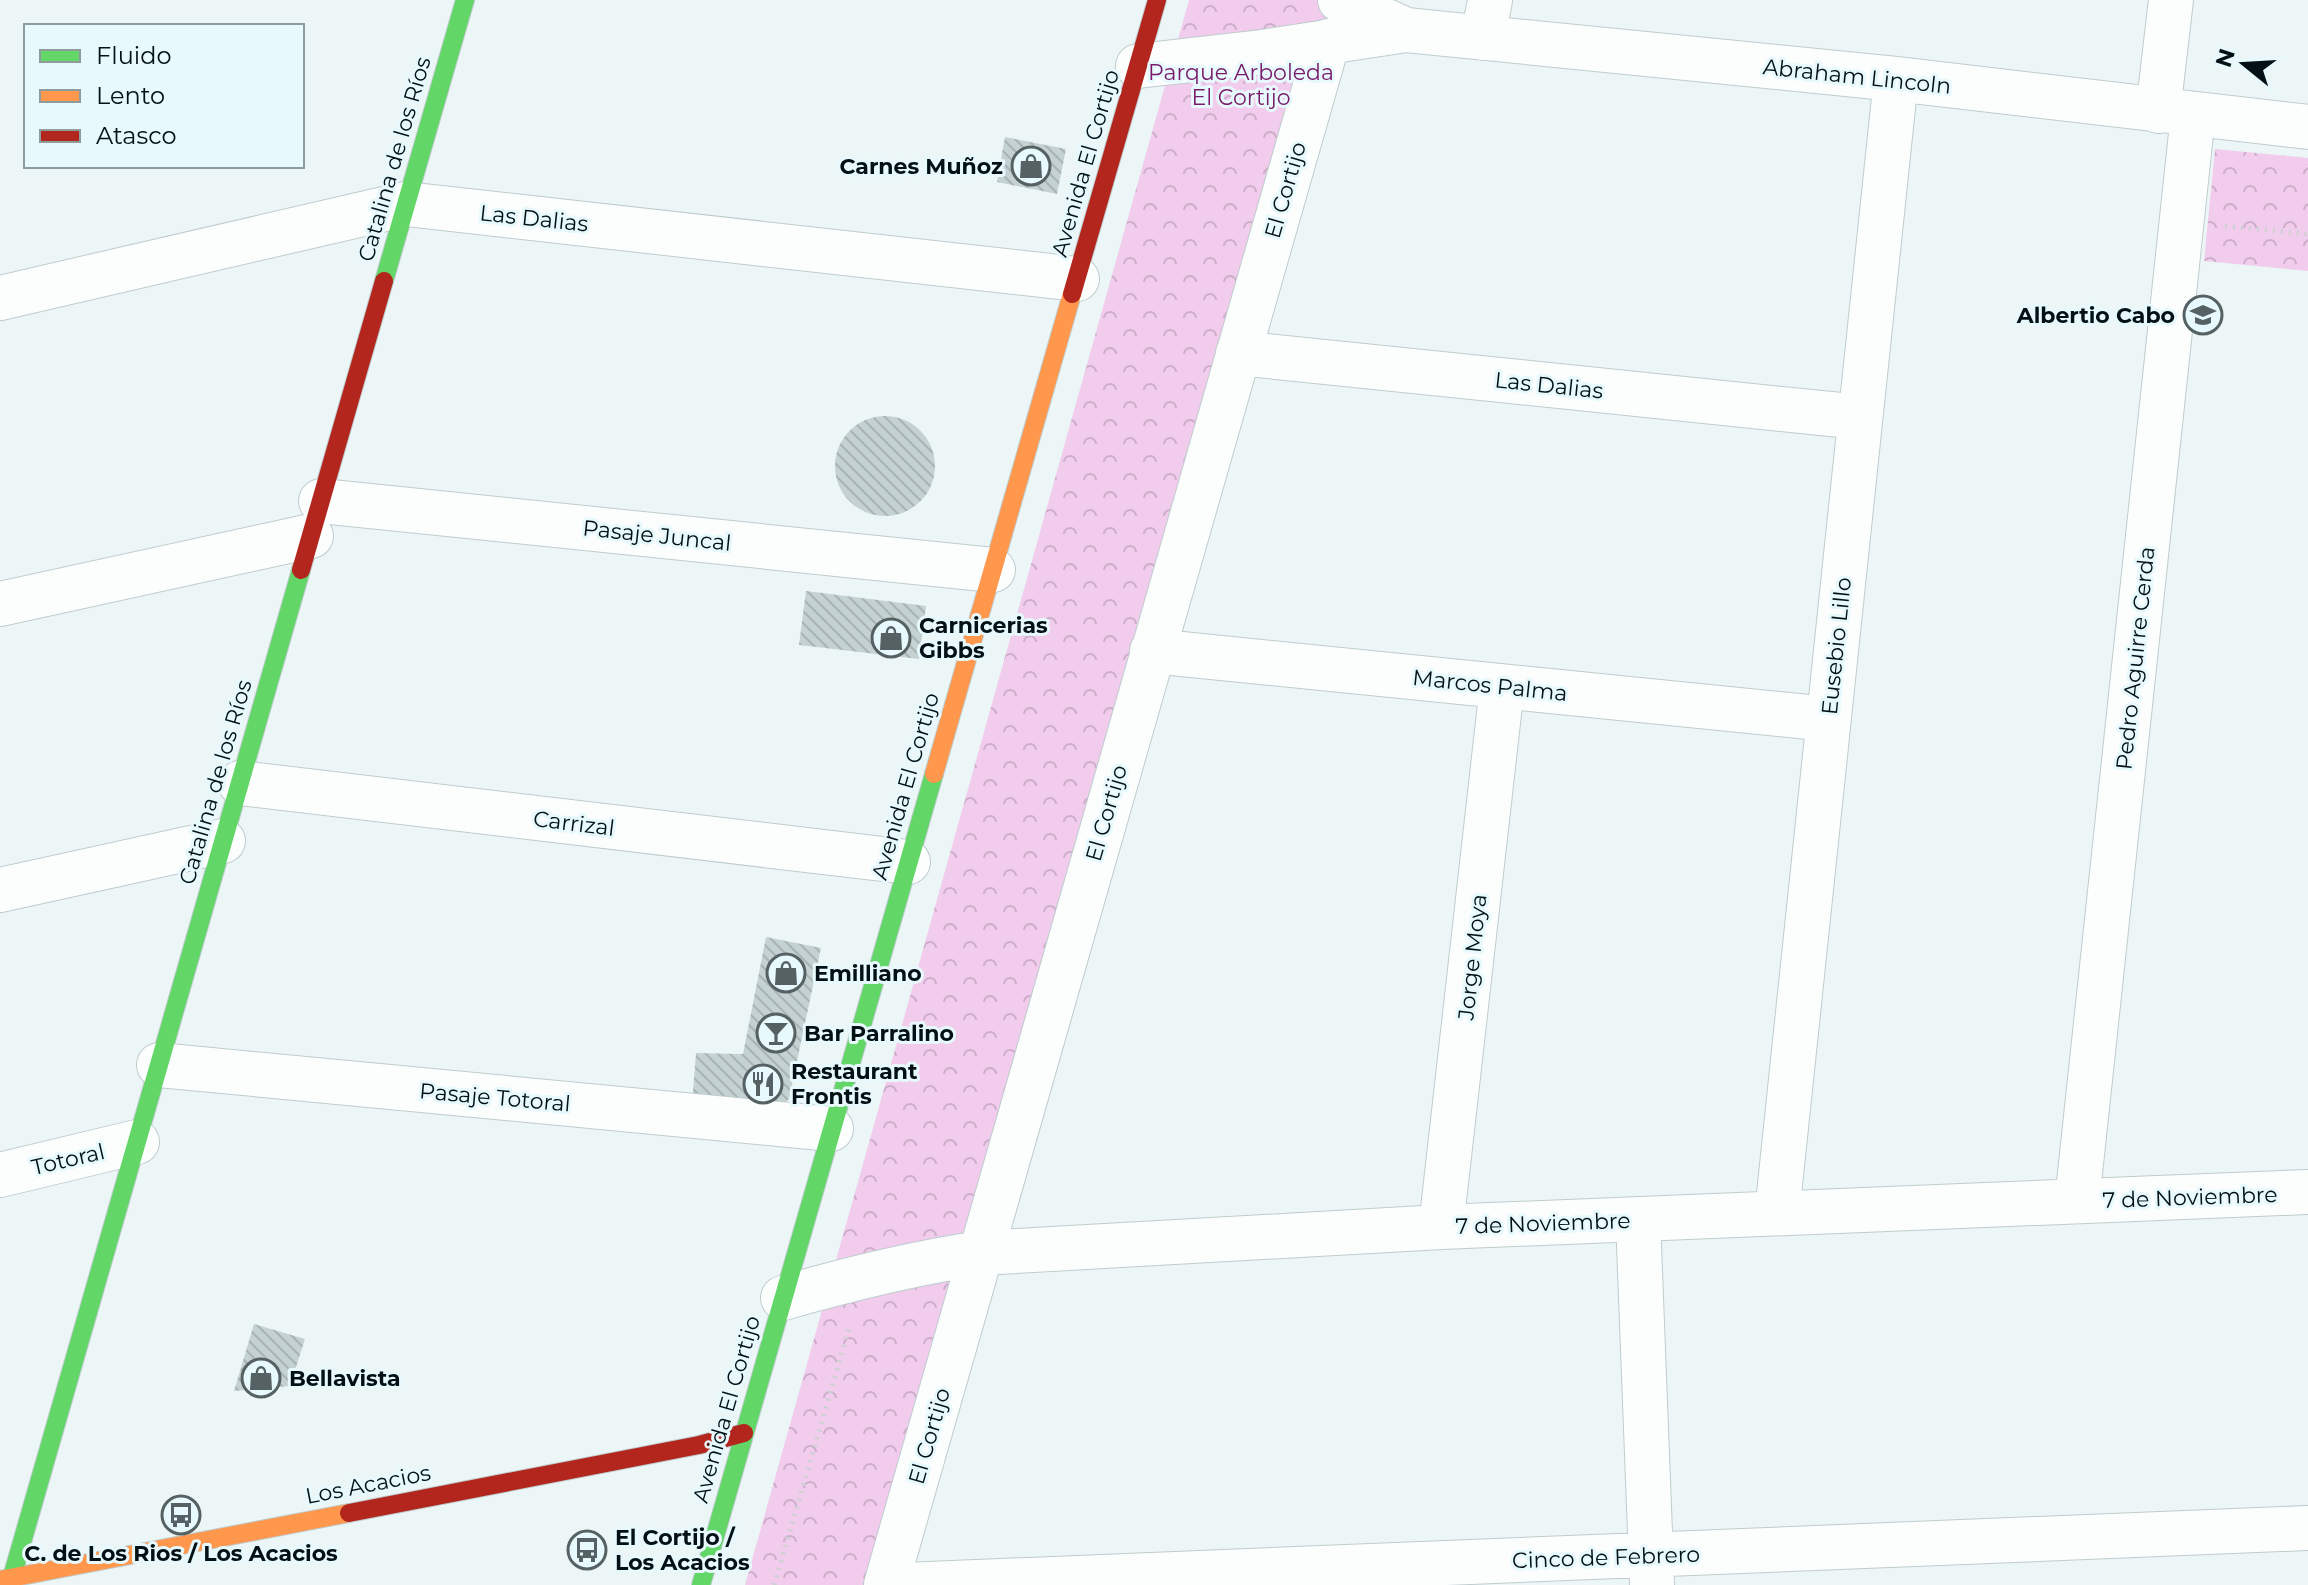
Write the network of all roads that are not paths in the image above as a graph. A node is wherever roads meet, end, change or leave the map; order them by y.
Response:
1 (465, 0) edge
2 (1340, 0) edge
3 (2171, 0) edge
4 (1151, 1) edge
5 (1487, 19) edge
6 (1406, 30) junction
7 (1328, 41) junction
8 (1138, 66) junction
9 (1896, 79) junction
10 (2176, 113) junction
11 (2308, 127) edge
12 (406, 204) junction
13 (1077, 279) junction
14 (0, 298) edge
15 (1238, 353) junction
16 (1860, 417) junction
17 (316, 518) junction
18 (993, 570) junction
19 (0, 604) edge
20 (1152, 651) junction
21 (1502, 687) junction
22 (1828, 719) junction
23 (240, 783) junction
24 (223, 841) junction
25 (908, 862) junction
26 (0, 890) edge
27 (159, 1065) junction
28 (831, 1129) junction
29 (137, 1142) junction
30 (0, 1175) edge
31 (2308, 1192) edge
32 (2077, 1201) junction
33 (1777, 1213) junction
34 (1638, 1219) junction
35 (1441, 1227) junction
36 (981, 1253) junction
37 (783, 1298) junction
38 (744, 1433) junction
39 (2308, 1528) edge
40 (1652, 1570) edge
41 (6, 1578) edge
42 (701, 1585) edge
43 (886, 1585) edge
44 (904, 1585) edge

1 - 12 street, Catalina de los Ríos
2 - 6 street, Abraham Lincoln
3 - 10 street, Pedro Aguirre Cerda
4 - 8 street, Avenida El Cortijo
5 - 6 street, Abraham Lincoln
5 - 9 street, Abraham Lincoln
6 - 7 street, Abraham Lincoln
7 - 8 street, Abraham Lincoln
7 - 15 street, El Cortijo
8 - 13 street, Avenida El Cortijo
9 - 10 street, Abraham Lincoln
9 - 16 street, Eusebio Lillo
10 - 11 street, Abraham Lincoln
10 - 32 street, Pedro Aguirre Cerda
12 - 13 street, Las Dalias
12 - 14 street, Las Dalias
12 - 17 street, Catalina de los Ríos
13 - 18 street, Avenida El Cortijo
15 - 16 street, Las Dalias
15 - 20 street, El Cortijo
16 - 22 street, Eusebio Lillo
17 - 18 street, Pasaje Juncal
17 - 19 street, Pasaje Juncal
17 - 23 street, Catalina de los Ríos
18 - 25 street, Avenida El Cortijo
20 - 21 street, Marcos Palma
20 - 36 street, El Cortijo
21 - 22 street, Marcos Palma
21 - 35 street, Jorge Moya
22 - 33 street, Eusebio Lillo
23 - 24 street, Catalina de los Ríos
23 - 25 street, Carrizal
24 - 26 street
24 - 27 street, Catalina de los Ríos
25 - 28 street, Avenida El Cortijo
27 - 28 street, Pasaje Totoral
27 - 29 street, Catalina de los Ríos
28 - 37 street, Avenida El Cortijo
29 - 30 street, Totoral
29 - 41 street, Catalina de los Ríos
31 - 32 street, 7 de Noviembre
32 - 33 street, 7 de Noviembre
33 - 34 street, 7 de Noviembre
34 - 35 street, 7 de Noviembre
34 - 40 street
35 - 36 street, 7 de Noviembre
36 - 37 street, 7 de Noviembre
36 - 43 street, El Cortijo
37 - 38 street, Avenida El Cortijo
38 - 41 street, Los Acacios
38 - 42 street, Avenida El Cortijo
39 - 40 street, Cinco de Febrero
40 - 44 street, Cinco de Febrero

